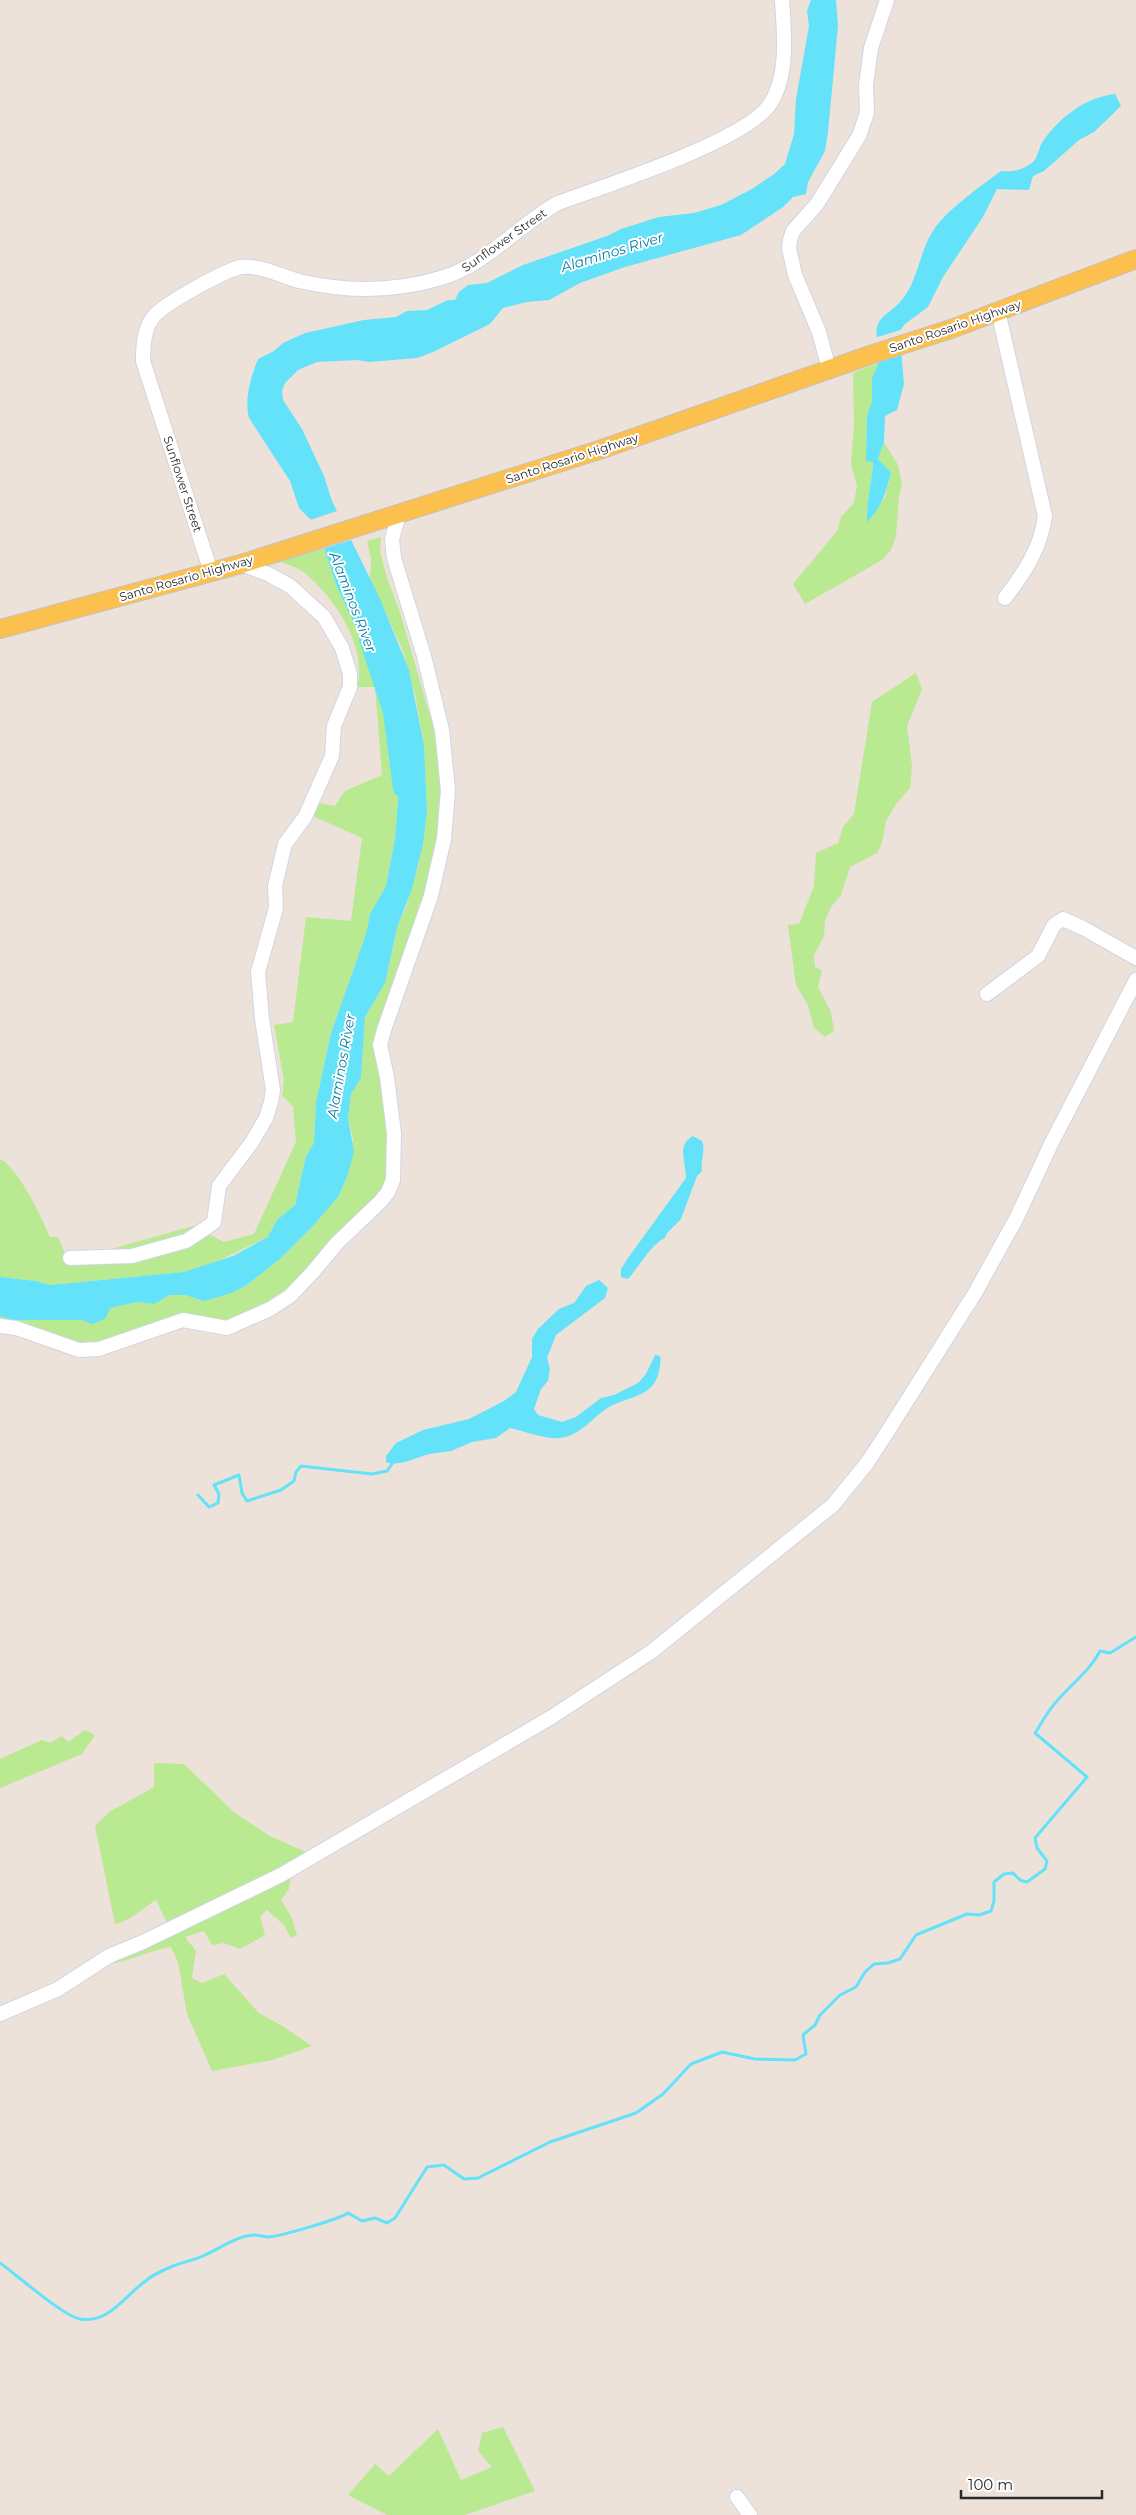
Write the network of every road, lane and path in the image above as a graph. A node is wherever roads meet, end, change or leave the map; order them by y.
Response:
1 (782, 0) edge
2 (887, 0) edge
3 (1136, 259) edge
4 (998, 311) junction
5 (829, 369) junction
6 (399, 514) junction
7 (241, 564) junction
8 (211, 572) junction
9 (1005, 598) dead end
10 (0, 629) edge
11 (1136, 958) edge
12 (1136, 980) edge
13 (987, 994) dead end
14 (70, 1258) dead end
15 (0, 1326) edge
16 (0, 2014) edge
17 (737, 2497) dead end
18 (750, 2515) edge

1 - 8 street, Sunflower Street
2 - 5 street
3 - 4 main road, Santo Rosario Highway
4 - 5 main road, Santo Rosario Highway
4 - 9 street
5 - 6 main road, Santo Rosario Highway
6 - 7 main road, Santo Rosario Highway
6 - 15 street
7 - 8 main road, Santo Rosario Highway
7 - 14 street
8 - 10 main road, Santo Rosario Highway
11 - 13 street
12 - 16 street
17 - 18 street

